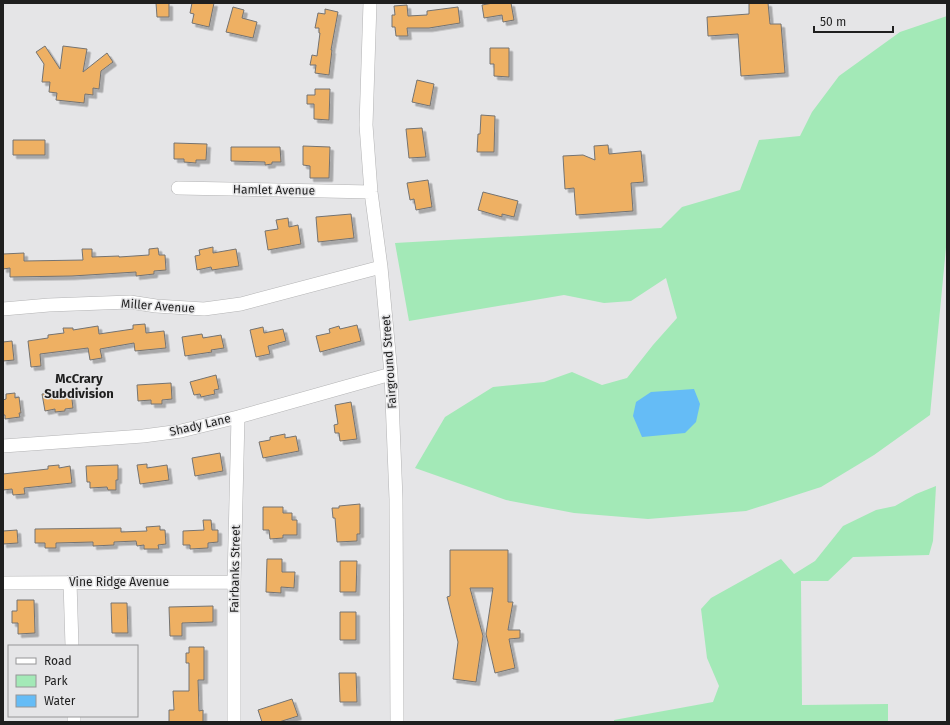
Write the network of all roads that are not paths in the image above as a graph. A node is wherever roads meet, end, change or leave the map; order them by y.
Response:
1 (370, 3) edge
2 (178, 188) dead end
3 (371, 192) junction
4 (381, 267) junction
5 (3, 309) edge
6 (391, 374) junction
7 (238, 417) junction
8 (3, 446) edge
9 (70, 582) junction
10 (234, 582) junction
11 (3, 583) edge
12 (72, 645) edge
13 (234, 722) edge
14 (397, 722) edge

1 - 3 street, Fairground Street
2 - 3 street, Hamlet Avenue
3 - 4 street, Fairground Street
4 - 5 street, Miller Avenue
4 - 6 street, Fairground Street
6 - 7 street, Shady Lane
6 - 14 street, Fairground Street
7 - 8 street, Shady Lane
7 - 10 street, Fairbanks Street
9 - 10 street, Vine Ridge Avenue
9 - 11 street, Vine Ridge Avenue
9 - 12 street
10 - 13 street, Fairbanks Street

